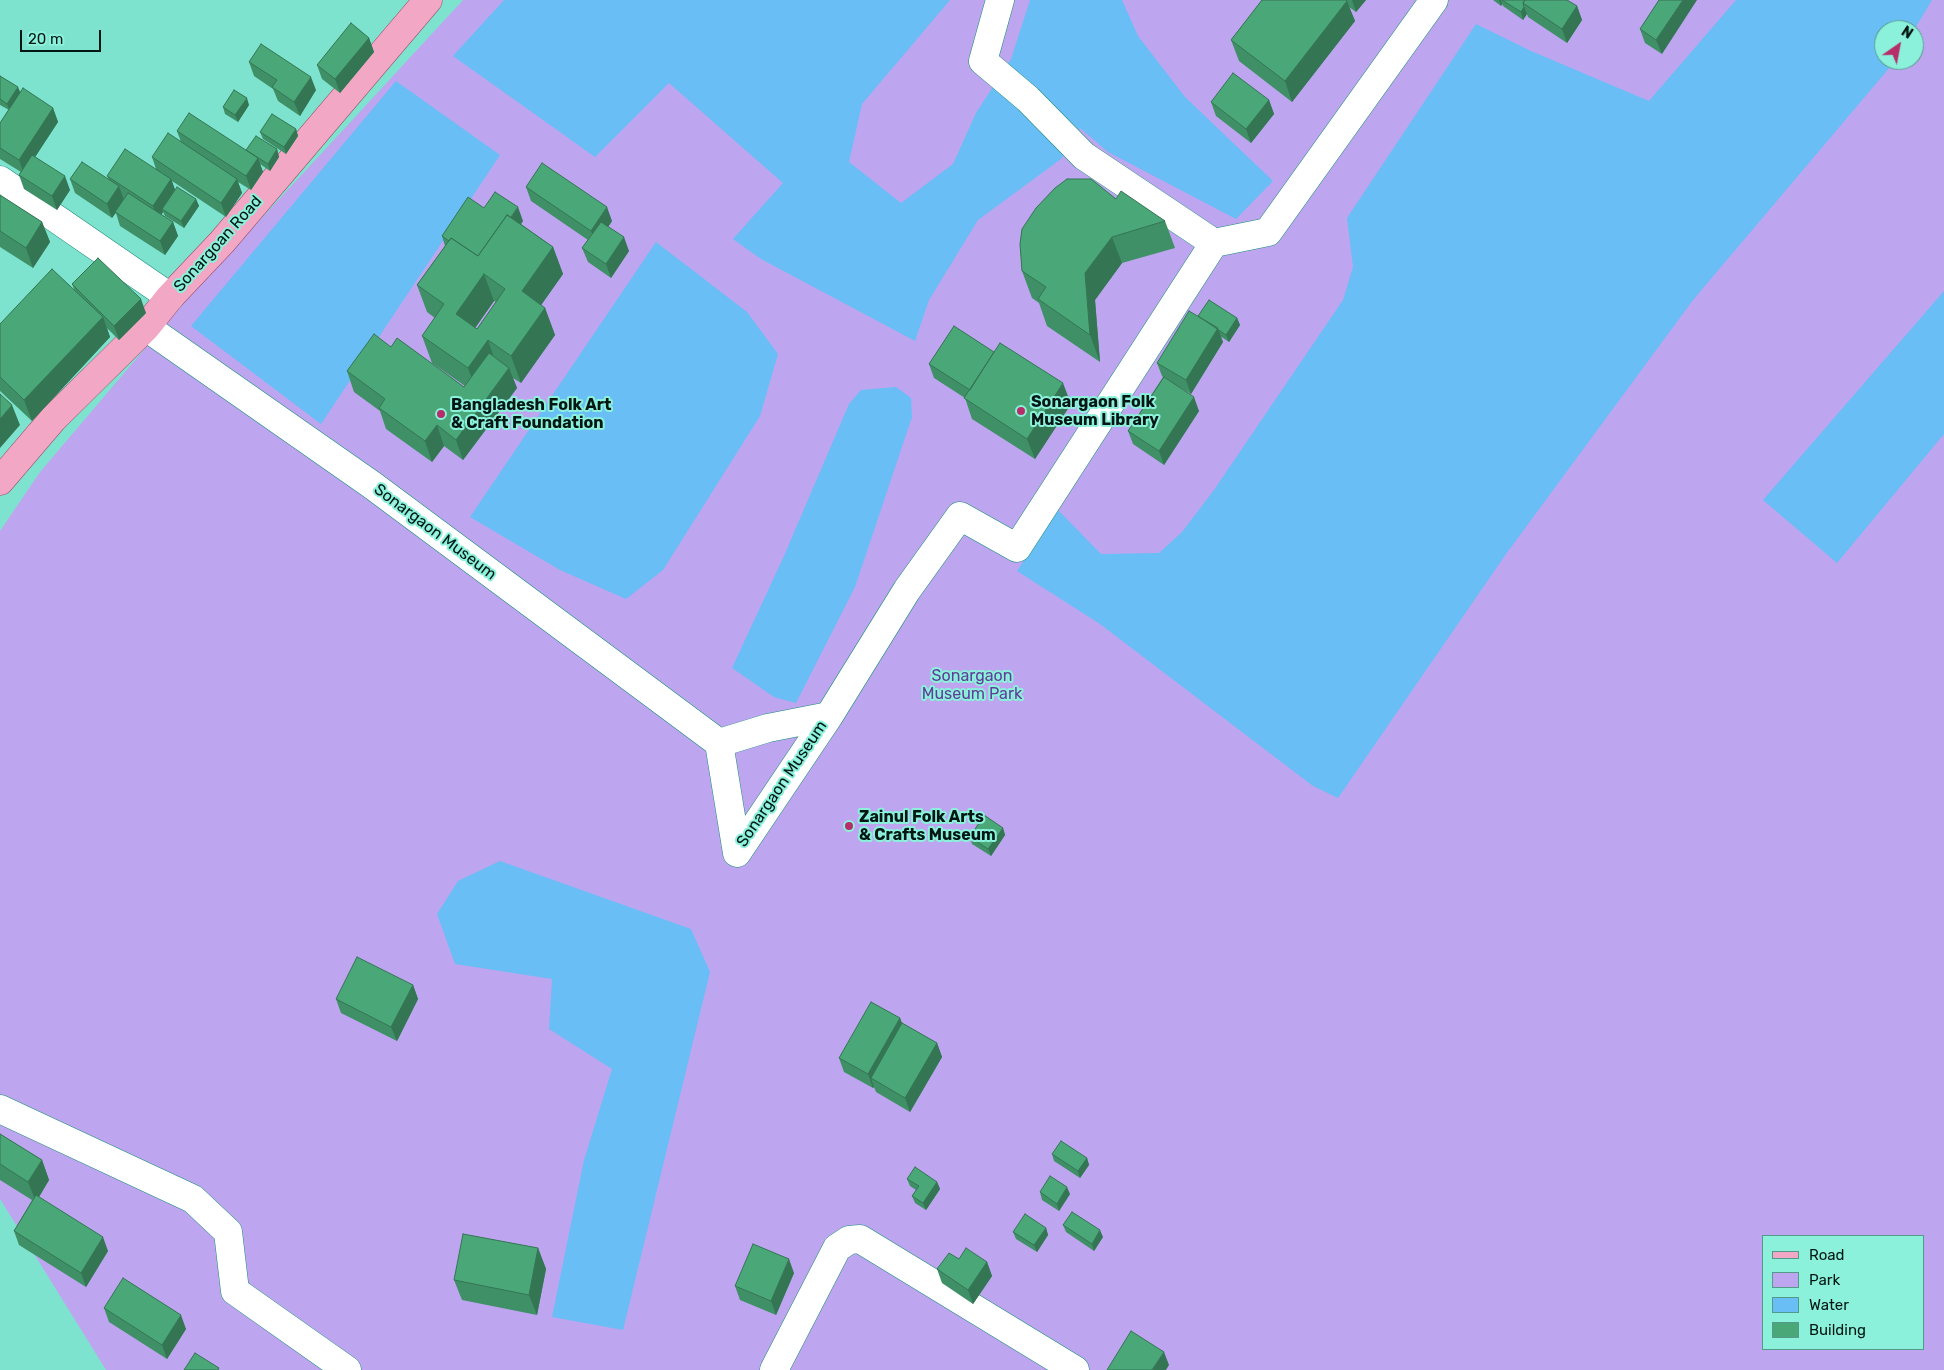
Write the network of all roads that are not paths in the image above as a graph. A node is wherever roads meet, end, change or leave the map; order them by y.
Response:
1 (428, 0) edge
2 (1000, 0) edge
3 (1434, 0) edge
4 (0, 180) edge
5 (1214, 243) junction
6 (170, 297) junction
7 (146, 326) junction
8 (0, 481) edge
9 (828, 716) junction
10 (719, 743) junction
11 (0, 1108) edge
12 (346, 1370) edge
13 (774, 1370) edge
14 (1076, 1370) edge

1 - 6 main road, Sonargoan Road
2 - 5 street
3 - 5 street
4 - 6 street
5 - 9 street
6 - 7 main road, Sonargoan Road
7 - 8 main road, Sonargoan Road
7 - 10 street, Sonargaon Museum
9 - 10 street, Sonargaon Museum
9 - 10 street, Sonargaon Museum
11 - 12 street
13 - 14 street

